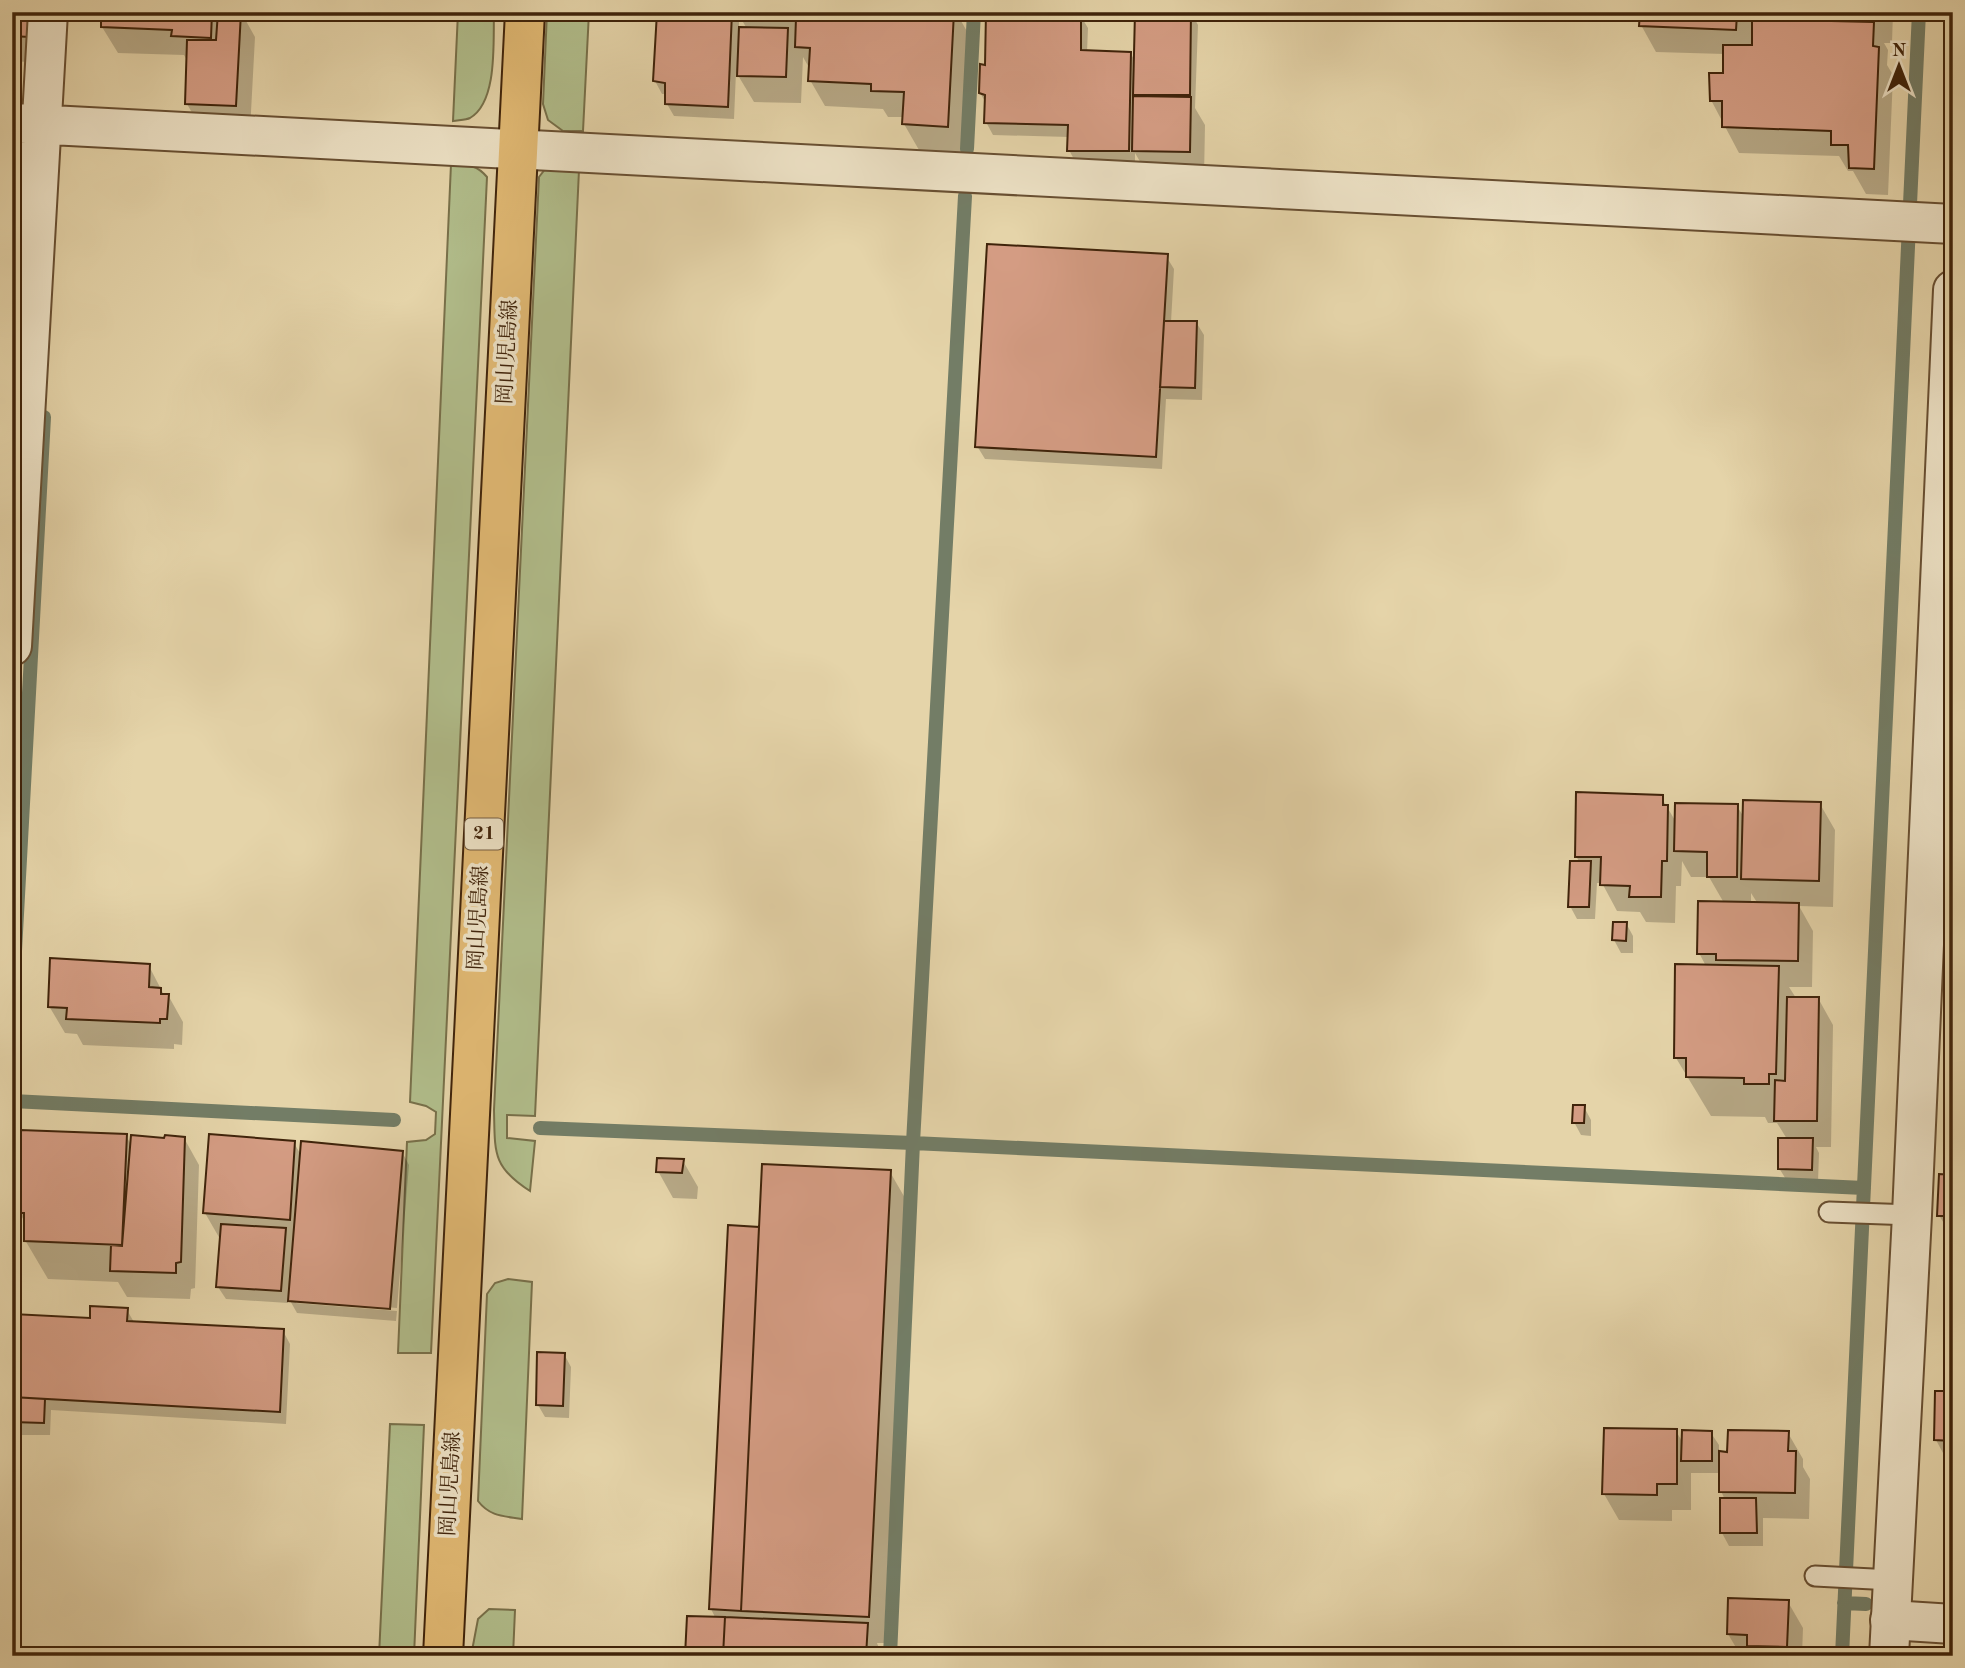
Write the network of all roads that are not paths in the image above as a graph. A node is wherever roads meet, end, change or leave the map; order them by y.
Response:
1 (48, 12) edge
2 (525, 12) edge
3 (26, 124) edge
4 (518, 148) junction
5 (1925, 222) edge
6 (1953, 290) edge
7 (12, 646) edge
8 (1944, 717) edge
9 (1836, 1212) dead end
10 (1896, 1215) junction
11 (1821, 1577) dead end
12 (1880, 1579) junction
13 (1953, 1624) edge
14 (1889, 1638) edge
15 (443, 1656) edge

1 - 3 street
2 - 4 main road, 岡山児島線 / 21
3 - 4 street
3 - 7 street
4 - 5 street
4 - 15 main road, 岡山児島線 / 21
6 - 8 street
8 - 10 street
9 - 10 lane
10 - 12 street
11 - 12 lane
12 - 14 street
13 - 14 street

